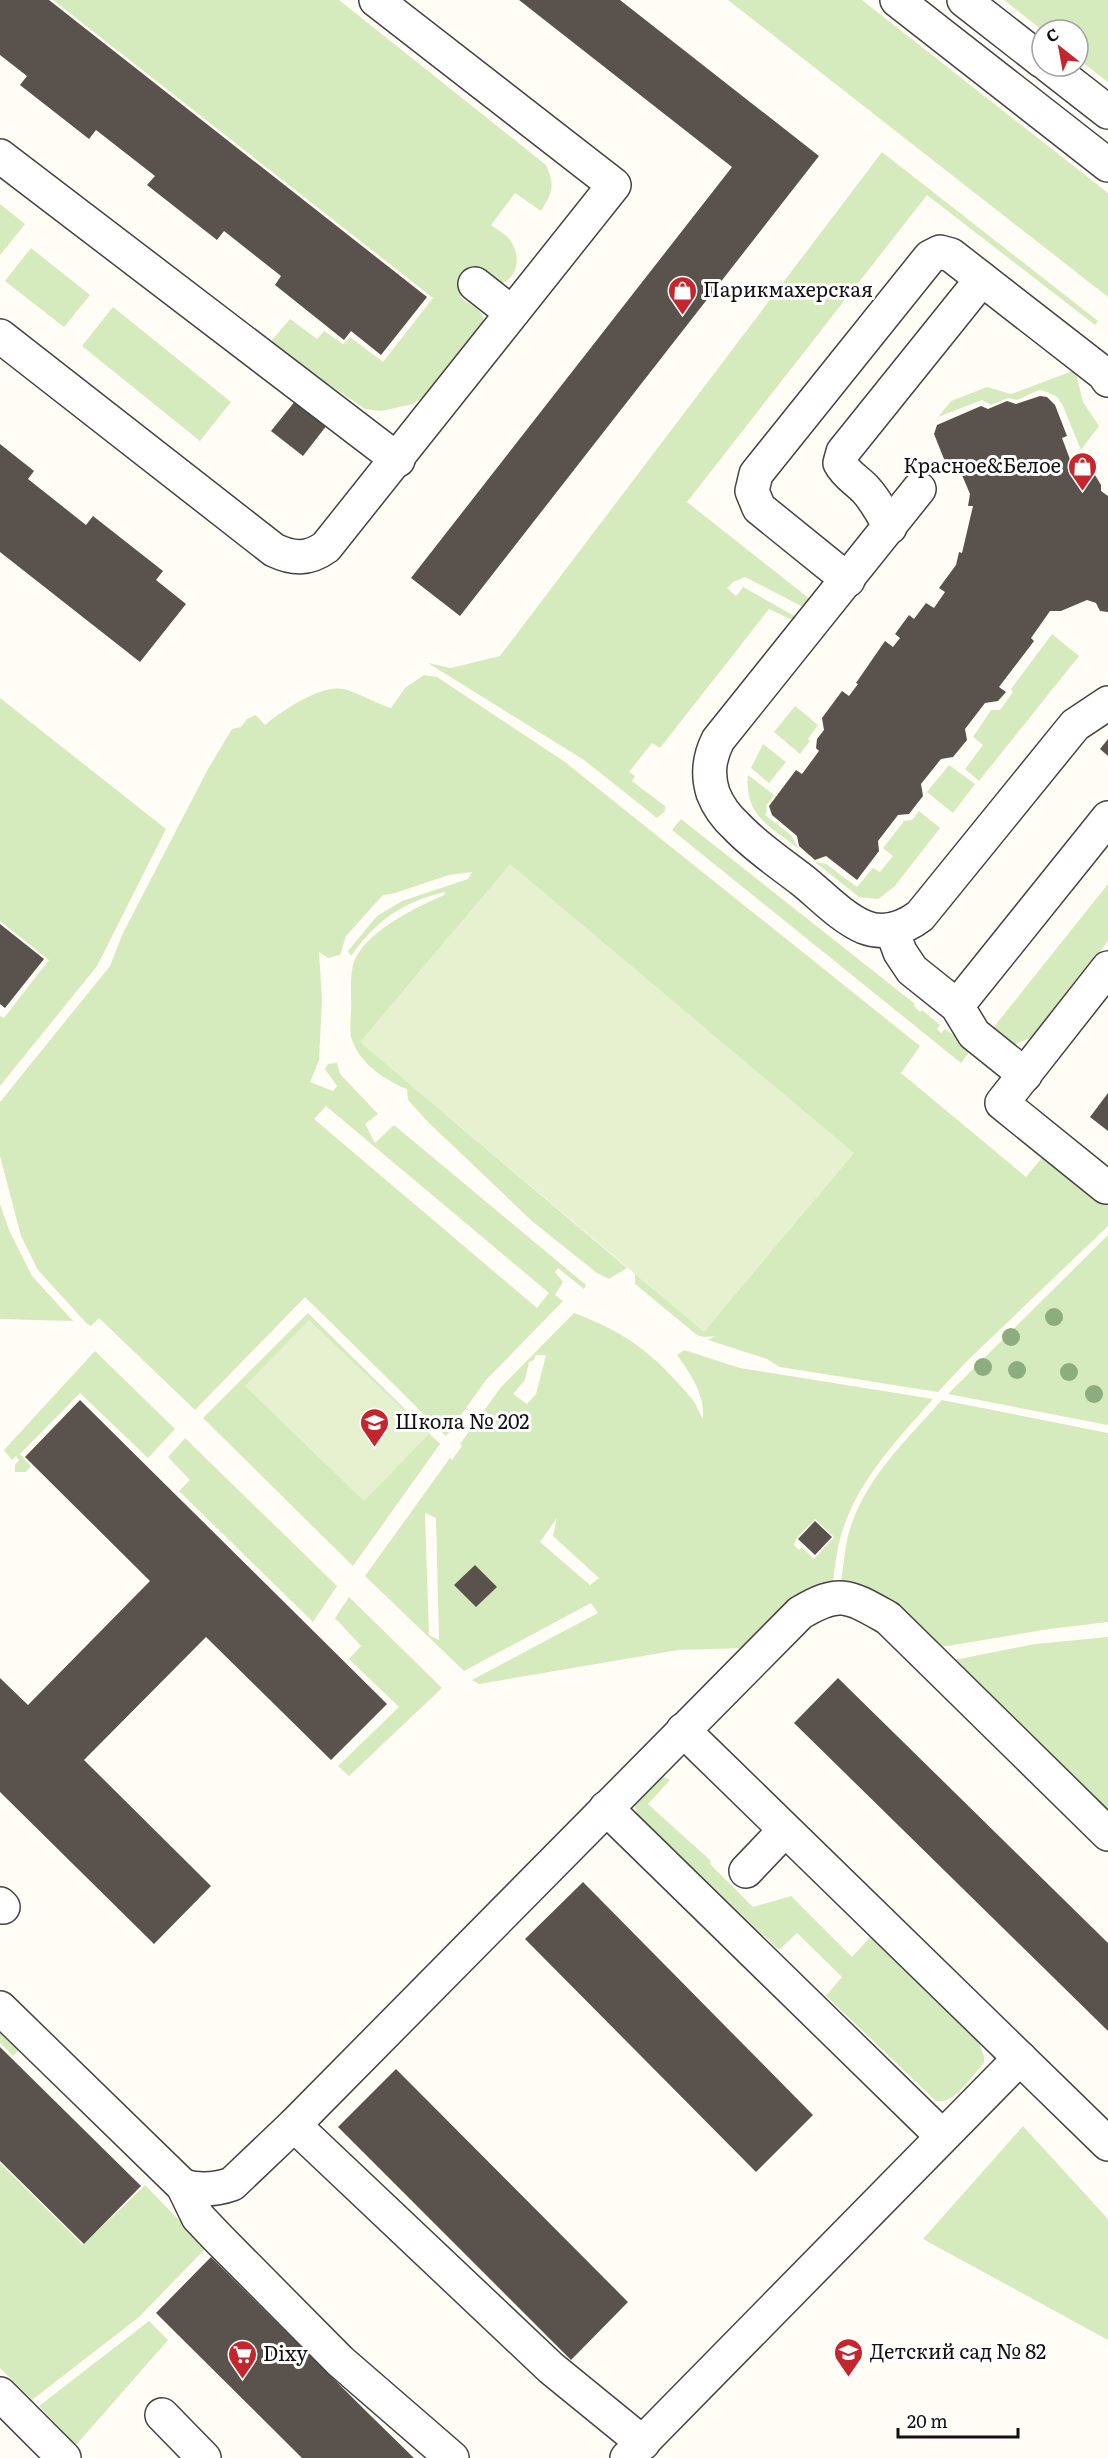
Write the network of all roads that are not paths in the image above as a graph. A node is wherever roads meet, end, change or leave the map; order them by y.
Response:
1 (376, 0) edge
2 (897, 0) edge
3 (964, 0) edge
4 (934, 11) edge
5 (1030, 52) edge
6 (1064, 78) edge
7 (1108, 112) edge
8 (0, 156) edge
9 (1108, 165) edge
10 (982, 279) junction
11 (475, 284) dead end
12 (513, 313) junction
13 (0, 336) edge
14 (1108, 380) edge
15 (398, 460) junction
16 (919, 489) dead end
17 (890, 527) junction
18 (848, 580) junction
19 (1108, 703) edge
20 (1108, 818) edge
21 (892, 930) junction
22 (1108, 968) edge
23 (957, 1006) junction
24 (1025, 1075) junction
25 (1106, 1186) dead end
26 (683, 1730) junction
27 (606, 1808) junction
28 (785, 1830) junction
29 (1108, 1834) edge
30 (746, 1871) dead end
31 (0, 2008) edge
32 (1020, 2058) junction
33 (294, 2125) junction
34 (942, 2136) junction
35 (1108, 2144) edge
36 (232, 2184) junction
37 (183, 2186) junction
38 (198, 2217) junction
39 (4, 2406) edge
40 (162, 2415) dead end
41 (635, 2451) edge
42 (64, 2458) edge
43 (204, 2458) edge
44 (452, 2458) edge

1 - 12 street
2 - 4 street
3 - 5 street
4 - 9 street
6 - 7 street
8 - 15 street
10 - 14 street
10 - 17 street
10 - 18 street
11 - 12 street
12 - 15 street
13 - 15 street
16 - 17 street
17 - 18 street
18 - 21 street
19 - 21 street
20 - 23 street
21 - 23 street
22 - 24 street
23 - 24 street
24 - 25 street
26 - 27 street
26 - 28 street
26 - 29 street
27 - 33 street
27 - 34 street
28 - 30 street
28 - 32 street
31 - 37 street
32 - 34 street
32 - 35 street
33 - 36 street
33 - 41 street
34 - 41 street
36 - 37 street
36 - 38 street
37 - 38 street
38 - 44 street
39 - 42 street
40 - 43 street

